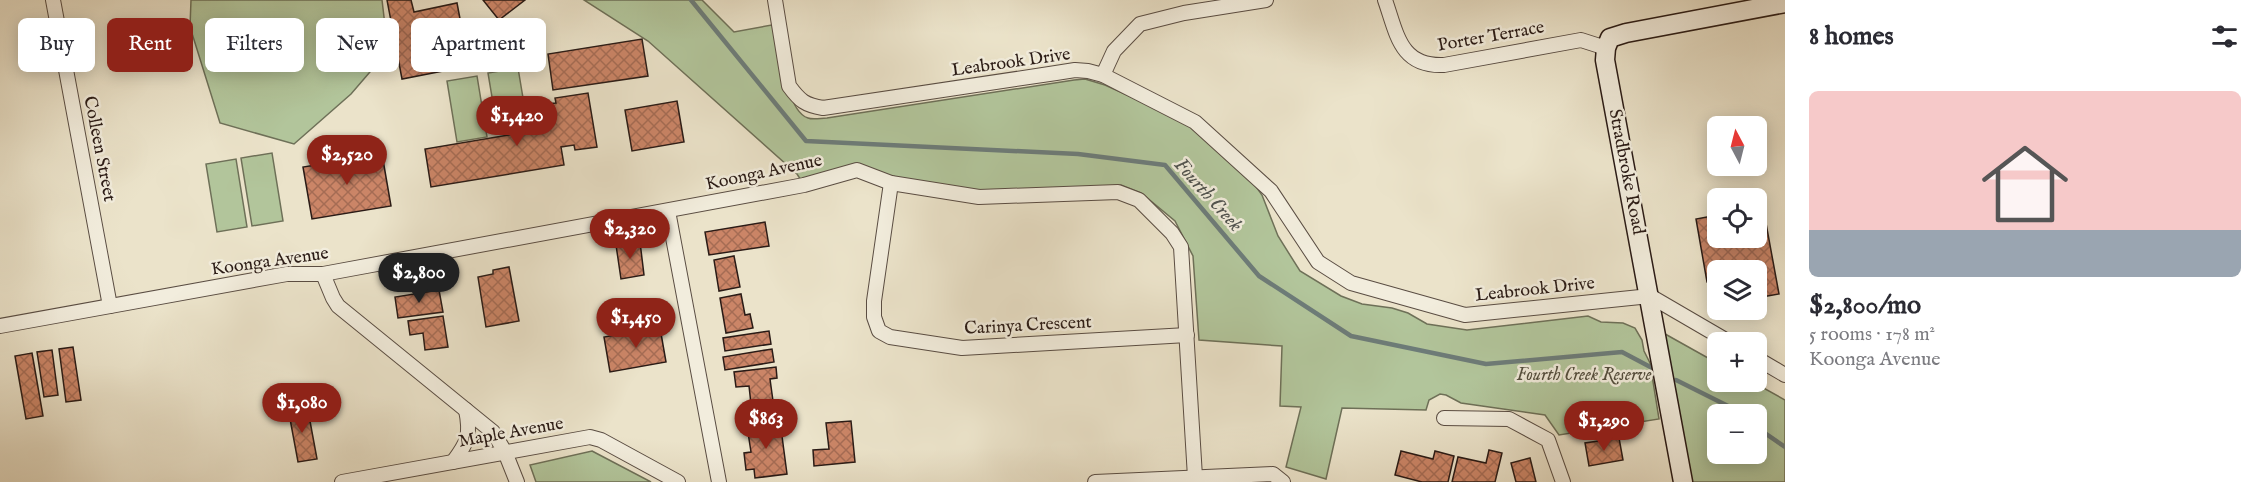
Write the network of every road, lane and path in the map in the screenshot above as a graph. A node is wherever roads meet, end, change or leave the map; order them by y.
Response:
1 (53, 0) edge
2 (775, 0) edge
3 (1266, 0) edge
4 (1385, 0) edge
5 (1785, 3) edge
6 (1606, 48) junction
7 (1103, 75) junction
8 (891, 183) junction
9 (668, 211) junction
10 (323, 274) junction
11 (1650, 296) junction
12 (110, 306) junction
13 (0, 326) edge
14 (1712, 332) edge
15 (1187, 334) junction
16 (1767, 364) edge
17 (1785, 375) edge
18 (466, 410) junction
19 (1444, 418) dead end
20 (505, 452) junction
21 (453, 462) junction
22 (1195, 477) junction
23 (1282, 481) edge
24 (342, 482) edge
25 (516, 482) edge
26 (678, 482) edge
27 (719, 482) edge
28 (1095, 482) edge
29 (1563, 482) edge
30 (1683, 482) edge

1 - 12 street, Colleen Street
2 - 7 street, Leabrook Drive
3 - 7 street
4 - 6 street, Porter Terrace
5 - 6 main road
6 - 11 main road, Stradbroke Road
7 - 11 street, Leabrook Drive
8 - 9 street, Koonga Avenue
8 - 15 street, Koonga Avenue
8 - 15 street, Carinya Crescent
9 - 10 street, Koonga Avenue
9 - 27 street
10 - 12 street, Koonga Avenue
10 - 18 street
11 - 14 street
11 - 30 main road, Stradbroke Road
12 - 13 street, Koonga Avenue
15 - 22 street, Koonga Avenue
16 - 17 street
18 - 20 street
18 - 21 street
19 - 29 street
20 - 21 street, Maple Avenue
20 - 25 street
20 - 26 street, Maple Avenue
21 - 24 street, Maple Avenue
22 - 23 street
22 - 28 street

